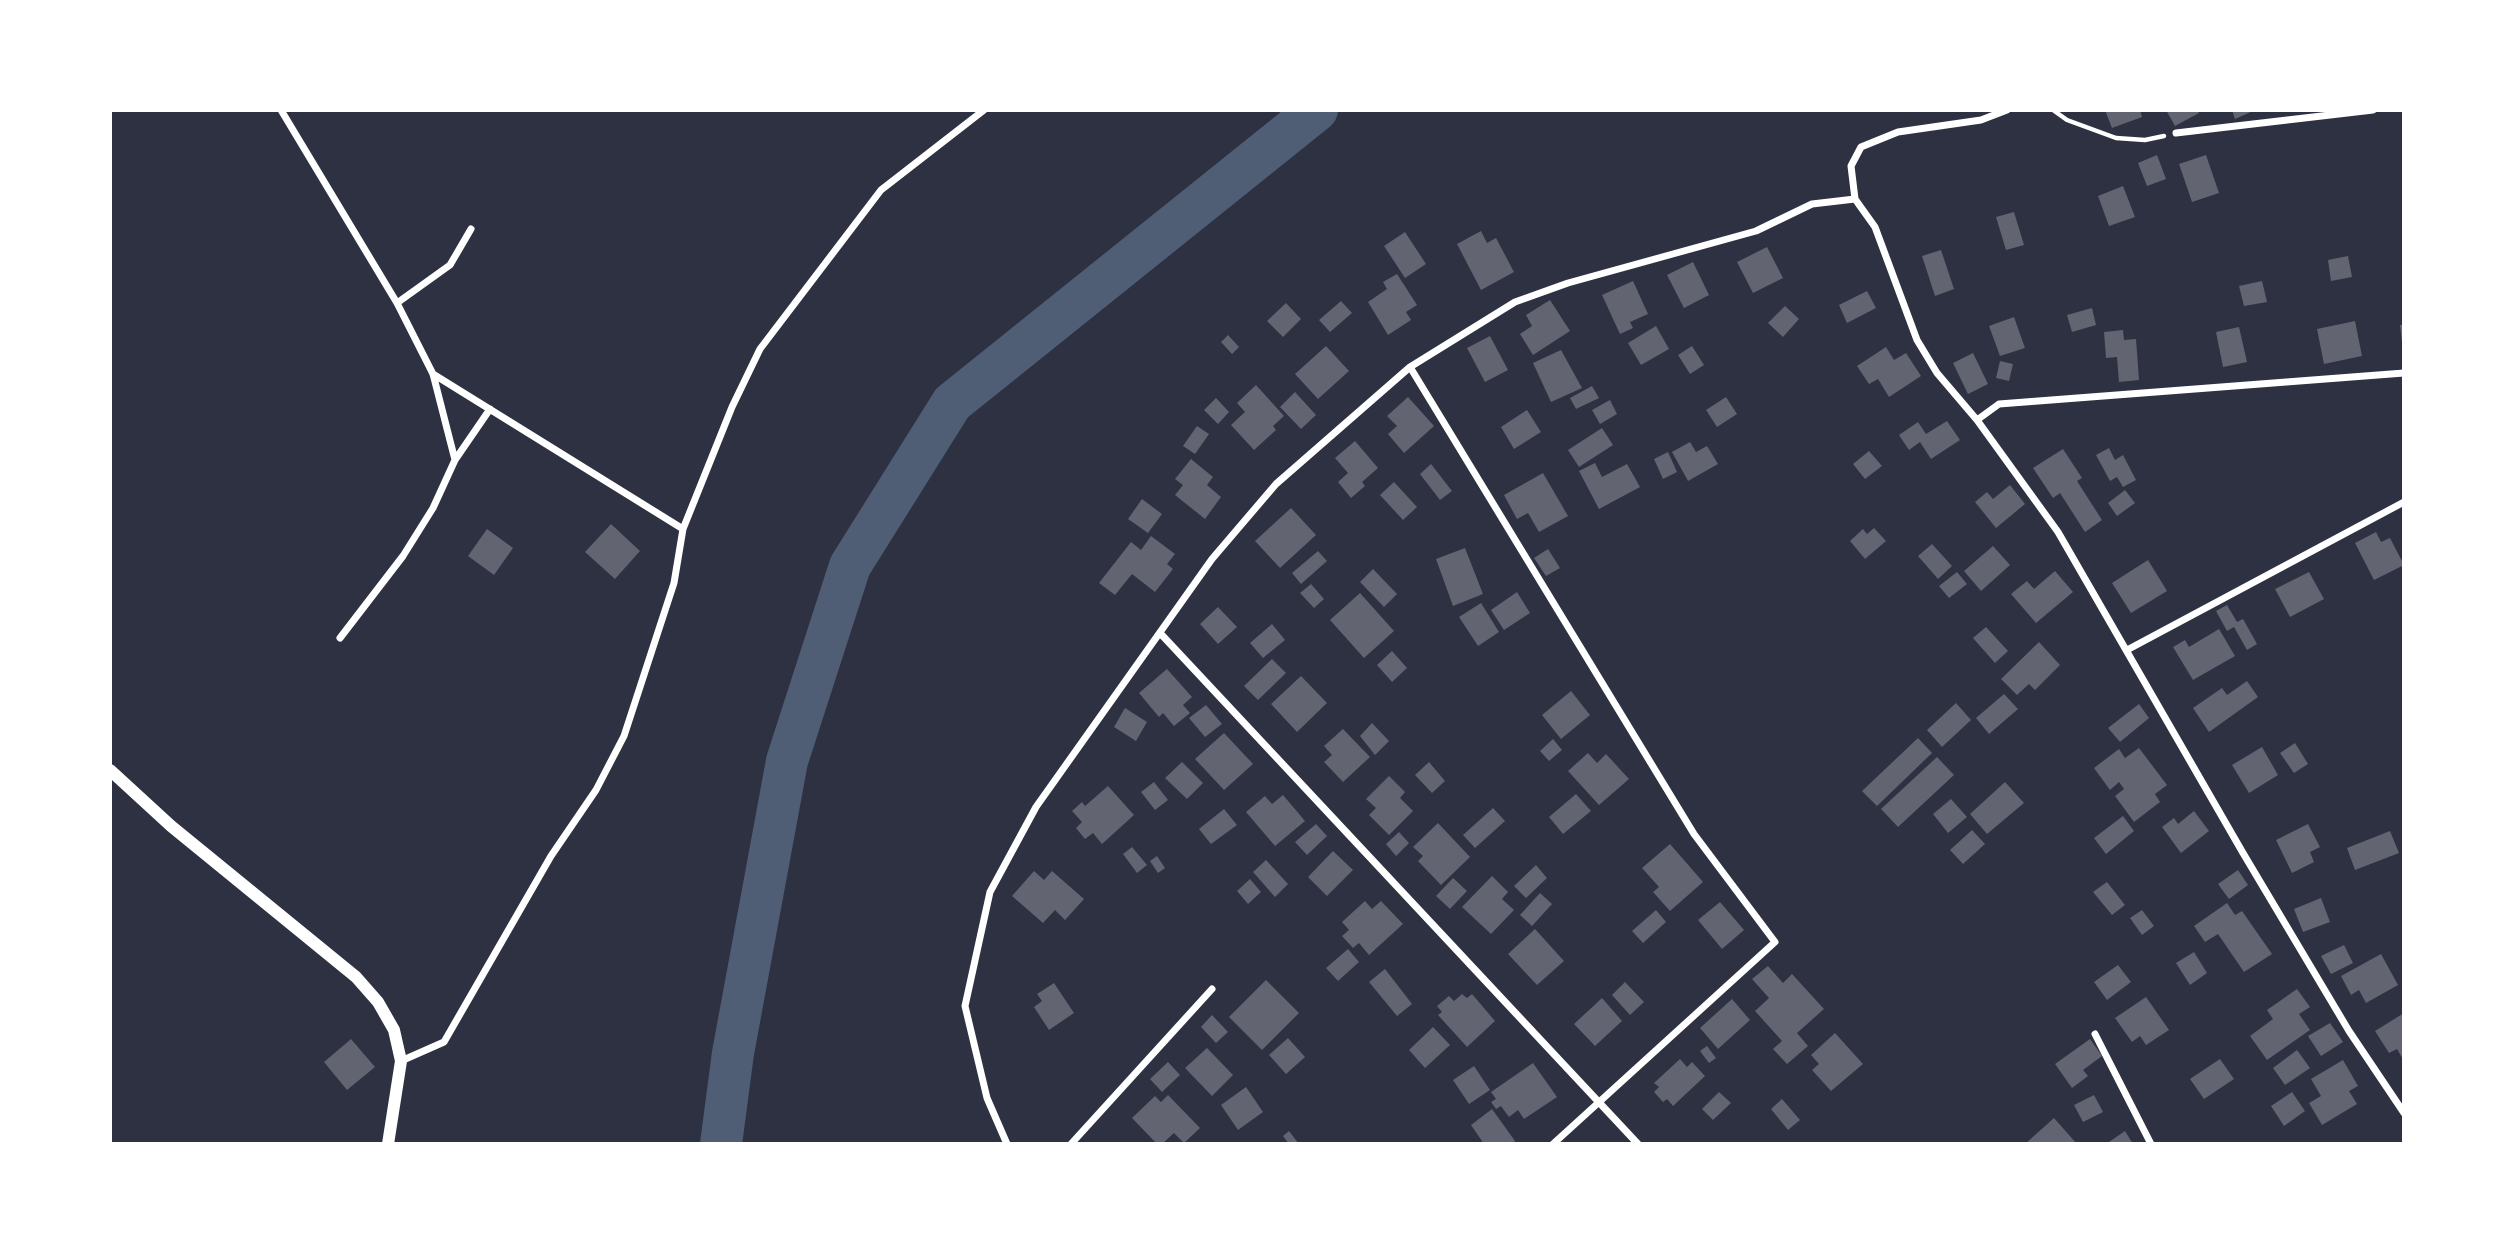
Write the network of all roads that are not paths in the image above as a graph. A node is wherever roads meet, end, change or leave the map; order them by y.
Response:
1 (281, 110) edge
2 (984, 110) edge
3 (2007, 110) edge
4 (2374, 110) edge
5 (2176, 133) road end
6 (1855, 199) junction
7 (471, 229) dead end
8 (397, 303) junction
9 (1410, 367) junction
10 (2404, 373) edge
11 (433, 374) junction
12 (490, 409) junction
13 (1977, 420) junction
14 (455, 460) junction
15 (2404, 502) edge
16 (683, 529) junction
17 (1160, 633) junction
18 (340, 638) dead end
19 (2127, 650) junction
20 (110, 770) edge
21 (1212, 989) dead end
22 (2095, 1034) dead end
23 (401, 1061) junction
24 (1597, 1101) junction
25 (2404, 1113) edge
26 (388, 1144) edge
27 (1007, 1144) edge
28 (1071, 1144) edge
29 (1553, 1144) edge
30 (1638, 1144) edge
31 (2151, 1144) edge

1 - 8 street
2 - 16 street
3 - 6 street
4 - 5 street
6 - 9 street
6 - 13 street
7 - 8 street
8 - 11 street
9 - 17 street
9 - 24 street
10 - 13 street
11 - 12 street
11 - 14 street
12 - 14 street
12 - 16 street
13 - 19 street
14 - 18 street
15 - 19 street
16 - 23 street
17 - 24 street
17 - 27 street
19 - 25 street
20 - 23 street
21 - 28 street
22 - 31 street
23 - 26 street
24 - 29 street
24 - 30 street

